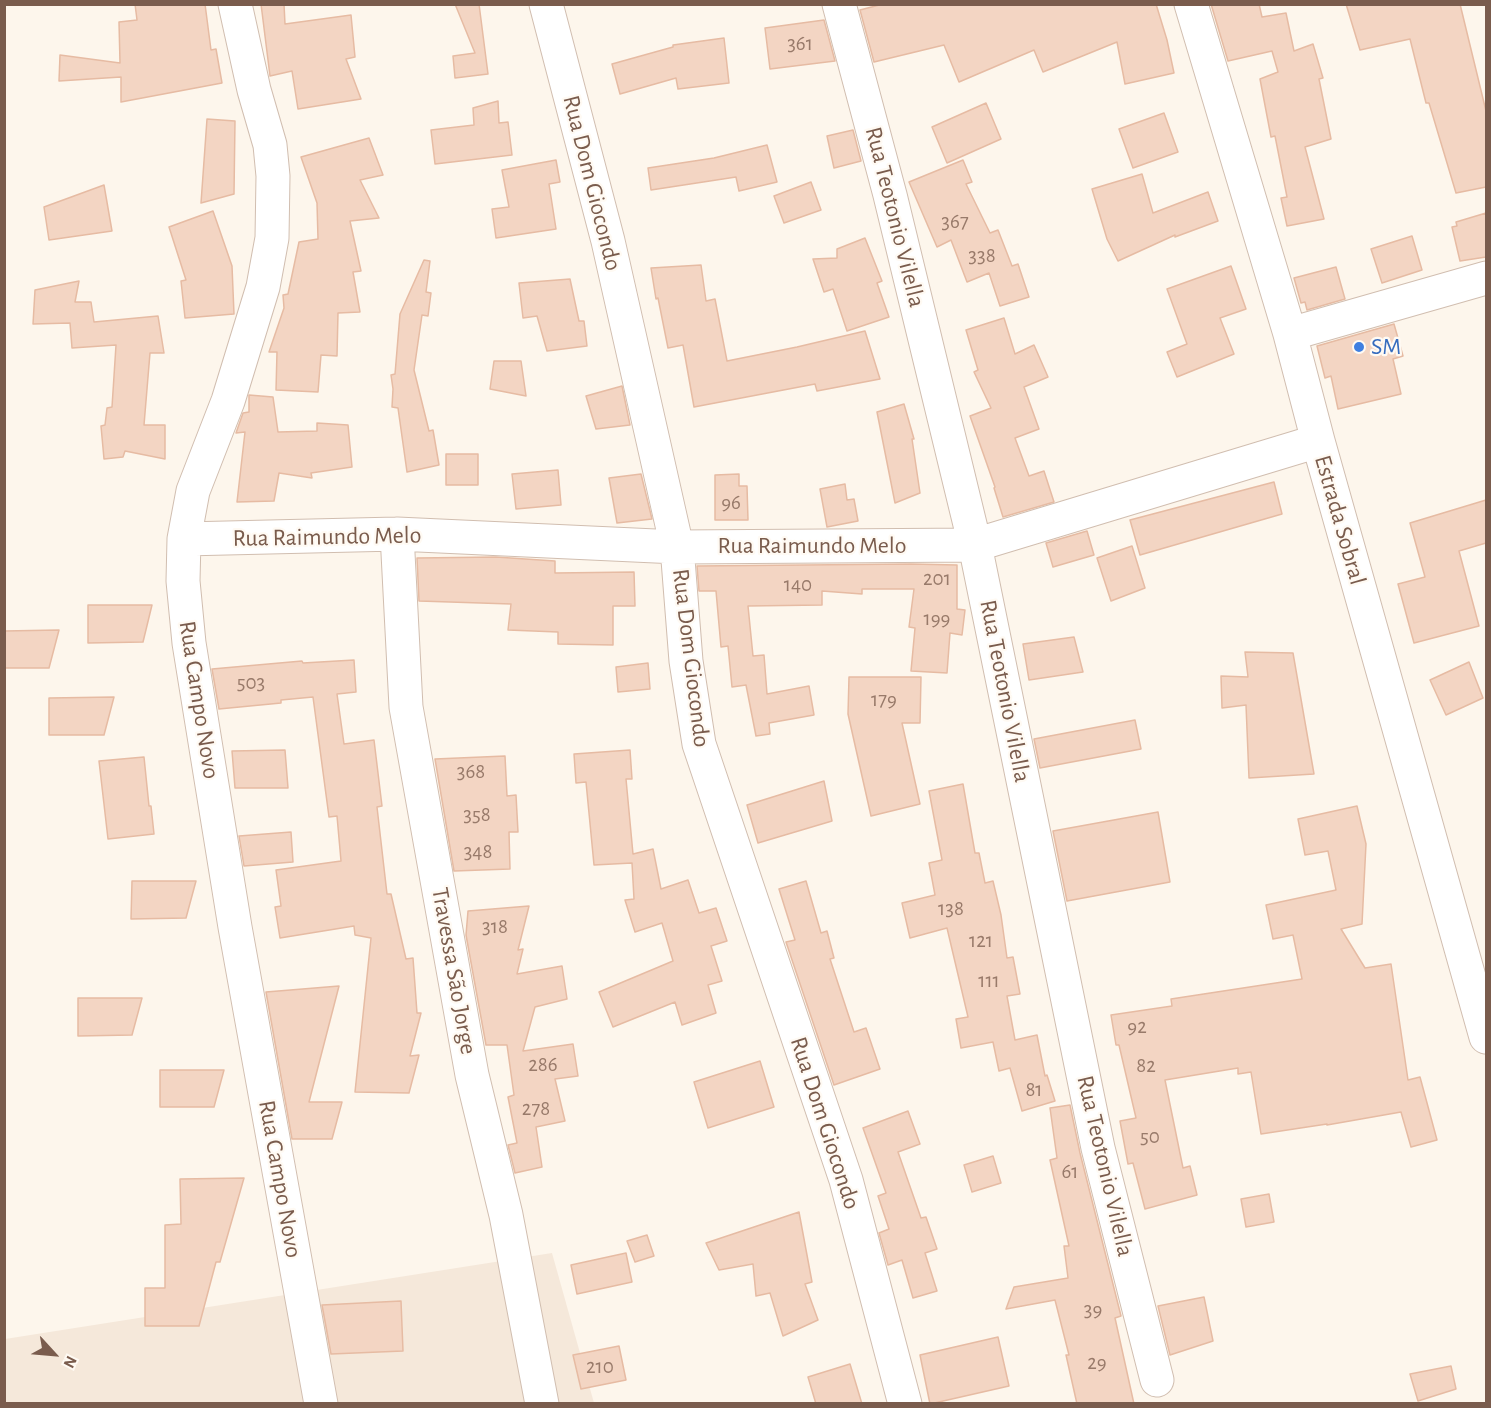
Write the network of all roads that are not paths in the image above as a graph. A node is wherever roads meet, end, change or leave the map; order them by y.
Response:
1 (236, 4) edge
2 (546, 4) edge
3 (838, 4) edge
4 (1191, 4) edge
5 (1486, 278) edge
6 (1290, 334) junction
7 (1318, 441) junction
8 (397, 534) junction
9 (184, 539) junction
10 (975, 545) junction
11 (677, 547) junction
12 (1486, 1037) edge
13 (1157, 1380) dead end
14 (321, 1404) edge
15 (542, 1404) edge
16 (905, 1404) edge

1 - 9 street, Rua Campo Novo
2 - 11 street, Rua Dom Giocondo
3 - 10 street, Rua Teotonio Vilella
4 - 6 street, Estrada Sobral
5 - 6 street
6 - 7 street, Estrada Sobral
7 - 10 street, Rua Raimundo Melo
7 - 12 street, Estrada Sobral
8 - 9 street, Rua Raimundo Melo
8 - 11 street, Rua Raimundo Melo
8 - 15 street, Travessa São Jorge
9 - 14 street, Rua Campo Novo
10 - 11 street, Rua Raimundo Melo
10 - 13 street, Rua Teotonio Vilella
11 - 16 street, Rua Dom Giocondo

